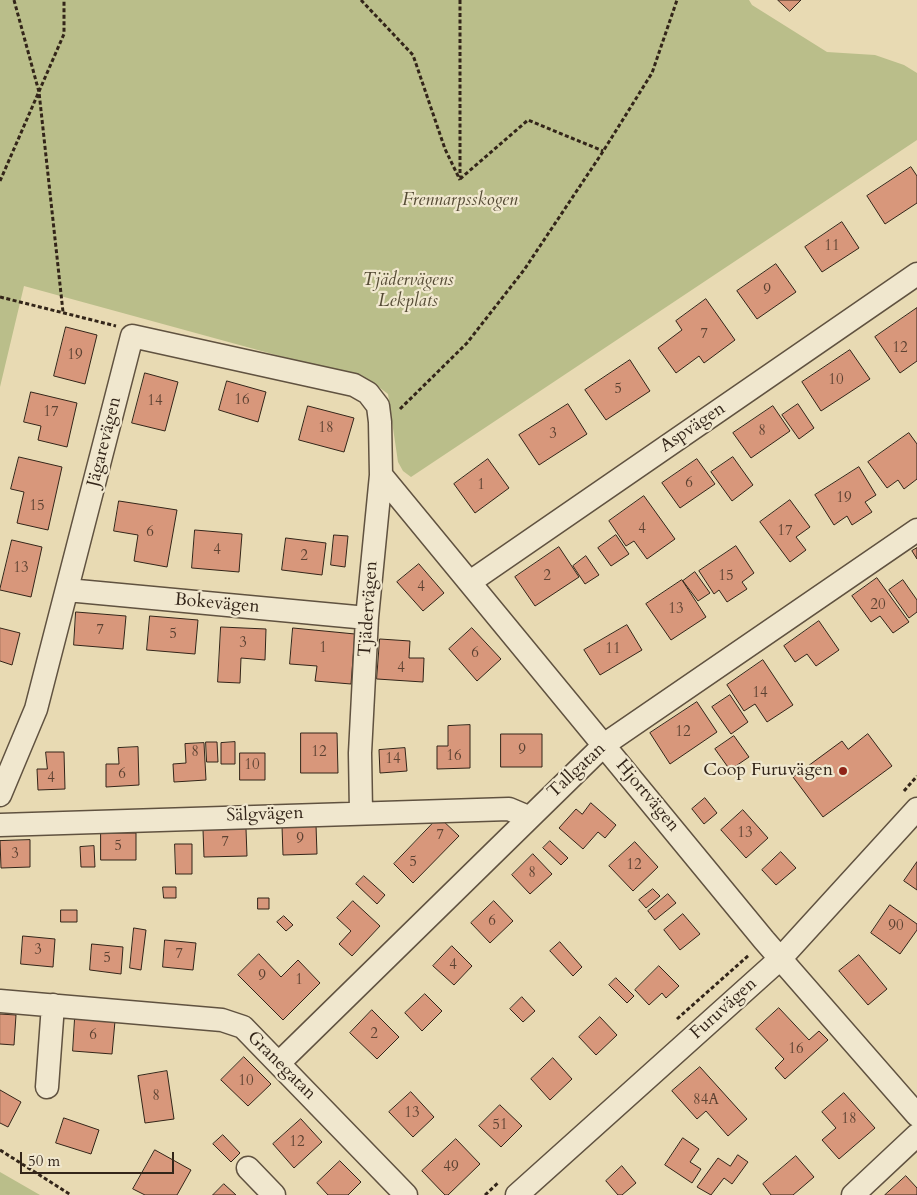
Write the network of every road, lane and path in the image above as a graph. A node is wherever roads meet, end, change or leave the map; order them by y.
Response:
1 (14, 0) edge
2 (64, 0) edge
3 (361, 0) edge
4 (460, 0) edge
5 (677, 0) edge
6 (39, 92) junction
7 (604, 151) junction
8 (460, 179) junction
9 (0, 181) edge
10 (917, 274) edge
11 (0, 297) edge
12 (63, 312) junction
13 (132, 336) junction
14 (378, 406) junction
15 (381, 474) junction
16 (917, 530) edge
17 (470, 582) junction
18 (67, 590) junction
19 (368, 618) junction
20 (605, 744) junction
21 (917, 776) edge
22 (0, 795) edge
23 (897, 798) dead end
24 (917, 809) edge
25 (361, 812) junction
26 (528, 817) junction
27 (0, 824) edge
28 (764, 940) junction
29 (781, 958) junction
30 (0, 1001) edge
31 (53, 1005) junction
32 (676, 1021) dead end
33 (279, 1062) junction
34 (47, 1087) dead end
35 (917, 1116) edge
36 (917, 1135) edge
37 (0, 1150) edge
38 (248, 1168) dead end
39 (507, 1175) dead end
40 (71, 1195) edge
41 (274, 1195) edge
42 (406, 1195) edge
43 (485, 1195) edge
44 (518, 1195) edge
45 (853, 1195) edge

1 - 6 path
2 - 6 path
3 - 8 path
4 - 8 path
5 - 7 path
6 - 9 path
6 - 12 path
7 - 8 path
7 - 14 path
10 - 17 street, Aspvägen
11 - 12 path
12 - 13 path
13 - 14 street
13 - 18 street, Jägarevägen
14 - 15 street, Tjädervägen
15 - 17 street, Hjortvägen
15 - 19 street, Tjädervägen
16 - 20 street, Tallgatan
17 - 20 street, Hjortvägen
18 - 19 street, Bokevägen
18 - 22 street, Jägarevägen
19 - 25 street, Tjädervägen
20 - 26 street, Tallgatan
20 - 28 street, Hjortvägen
21 - 23 path
24 - 29 street, Furuvägen
25 - 26 street, Sälgvägen
25 - 27 street, Sälgvägen
26 - 33 street, Tallgatan
28 - 29 street, Hjortvägen
28 - 32 path
29 - 35 street, Hjortvägen
29 - 44 street, Furuvägen
30 - 31 street, Granegatan
31 - 33 street, Granegatan
31 - 34 street
33 - 42 street, Granegatan
36 - 45 street
37 - 40 path
38 - 41 street
39 - 43 path

